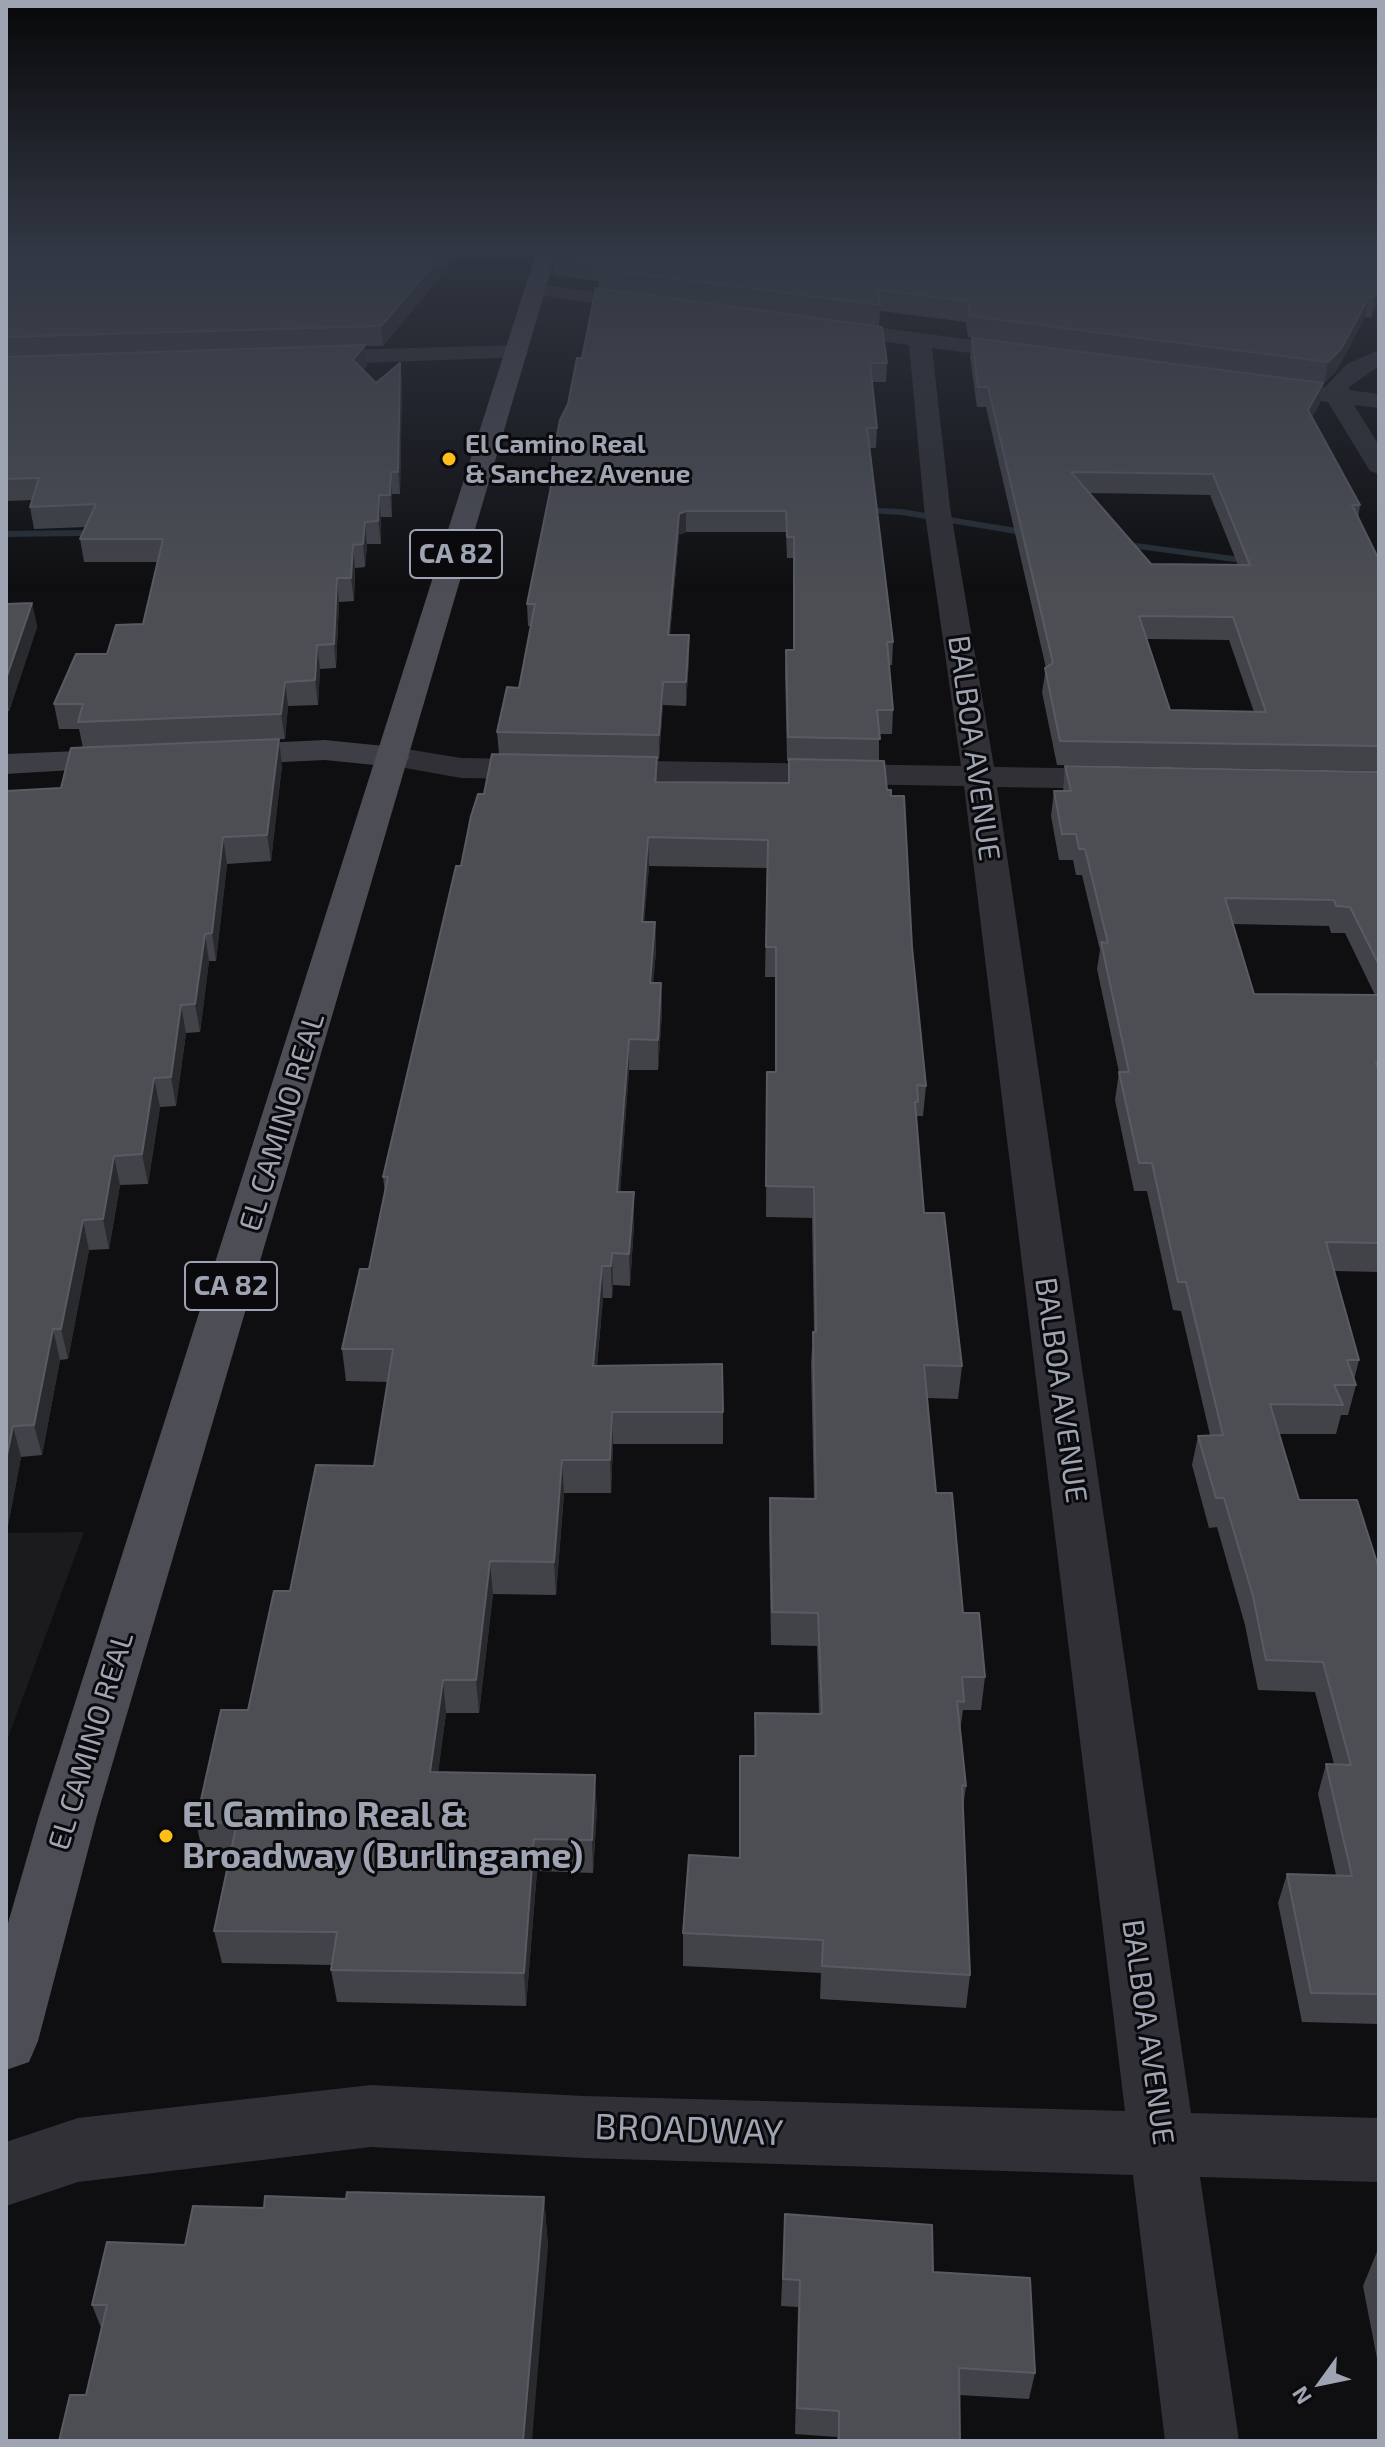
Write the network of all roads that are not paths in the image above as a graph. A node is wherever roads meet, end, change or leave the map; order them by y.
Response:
1 (513, 364) edge
2 (923, 364) edge
3 (1365, 364) edge
4 (1235, 382) edge
5 (1337, 396) junction
6 (1379, 401) edge
7 (1379, 466) edge
8 (394, 757) junction
9 (6, 764) edge
10 (979, 777) junction
11 (1155, 780) edge
12 (6, 2041) edge
13 (1164, 2143) junction
14 (1379, 2150) edge
15 (6, 2174) edge
16 (1202, 2441) edge

1 - 8 main road, EL CAMINO REAL / CA 82
2 - 10 street, BALBOA AVENUE
3 - 5 street
4 - 5 street
5 - 6 street
5 - 7 street
8 - 9 street
8 - 10 street
8 - 12 main road, EL CAMINO REAL / CA 82
10 - 11 street
10 - 13 street, BALBOA AVENUE
13 - 14 street, BROADWAY
13 - 15 street, BROADWAY
13 - 16 street, BALBOA AVENUE

